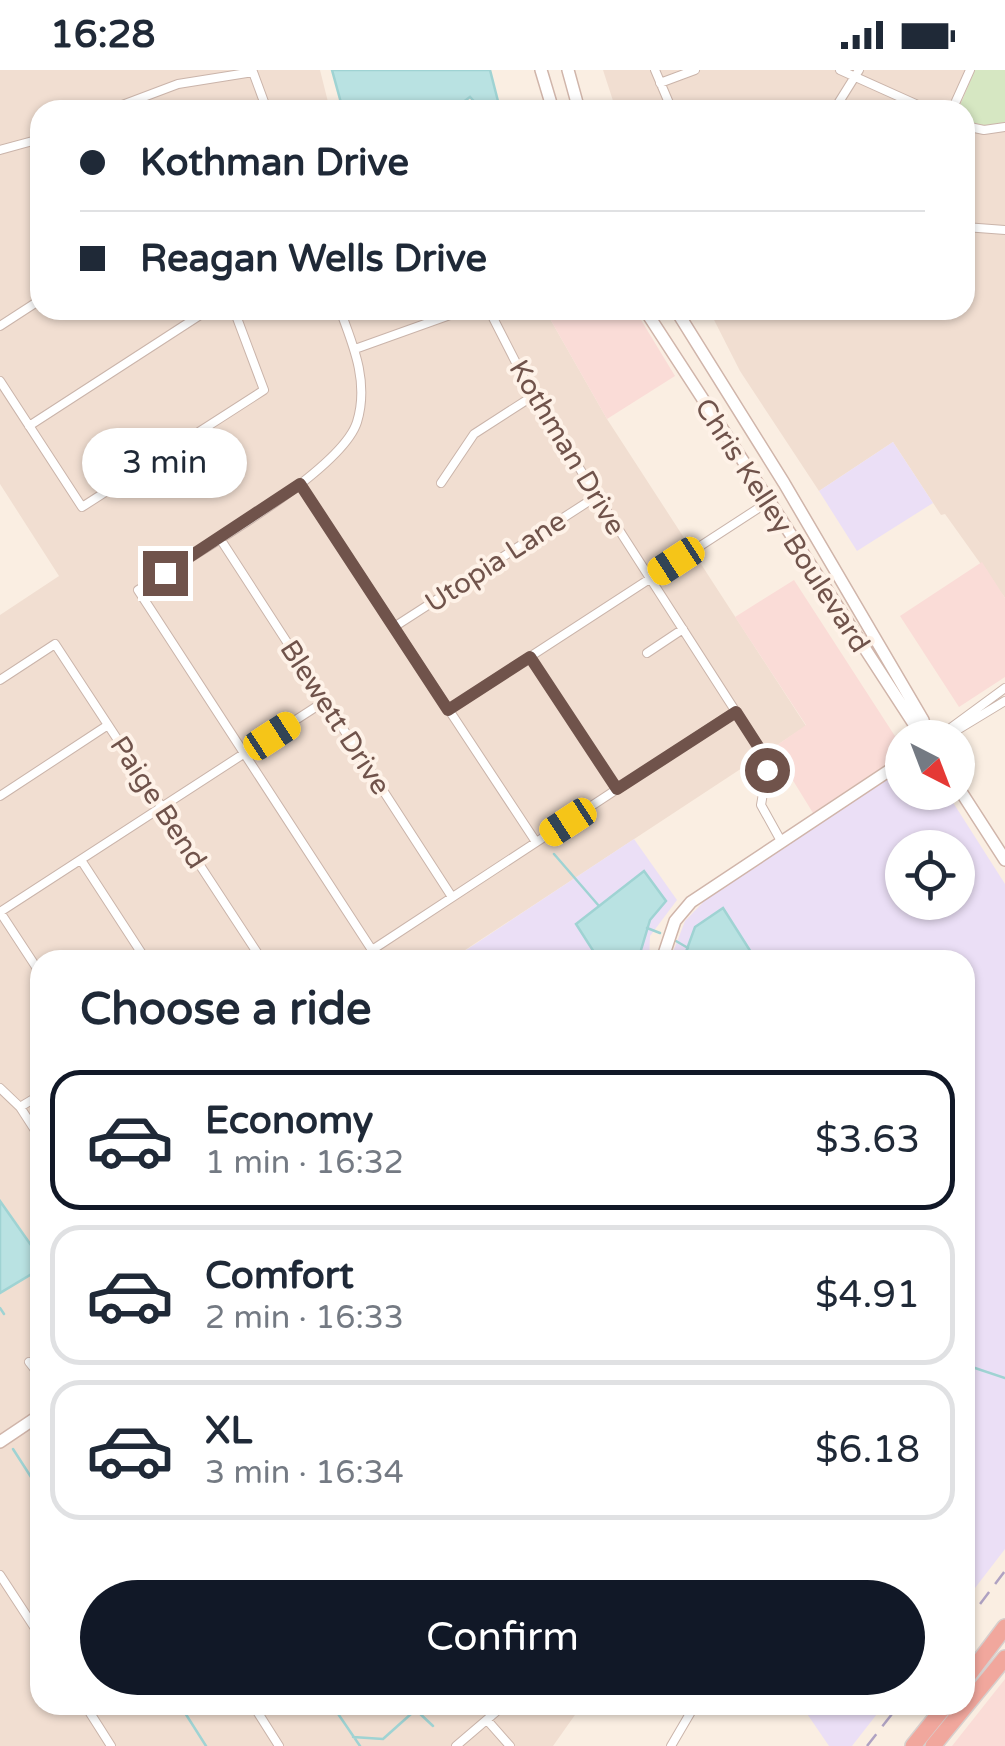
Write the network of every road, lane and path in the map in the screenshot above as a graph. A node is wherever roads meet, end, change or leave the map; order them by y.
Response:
1 (542, 70) edge
2 (568, 70) edge
3 (655, 70) edge
4 (695, 70) edge
5 (840, 70) edge
6 (970, 70) edge
7 (253, 72) edge
8 (857, 73) edge
9 (660, 84) junction
10 (136, 100) edge
11 (263, 100) edge
12 (551, 100) edge
13 (576, 100) edge
14 (667, 100) edge
15 (840, 100) edge
16 (910, 100) edge
17 (956, 100) edge
18 (1005, 127) edge
19 (975, 128) edge
20 (30, 142) edge
21 (0, 150) edge
22 (975, 228) edge
23 (1005, 230) edge
24 (30, 306) edge
25 (193, 320) edge
26 (238, 320) edge
27 (344, 320) edge
28 (436, 320) edge
29 (493, 320) edge
30 (650, 320) edge
31 (682, 320) edge
32 (0, 326) edge
33 (355, 349) junction
34 (0, 381) edge
35 (533, 396) junction
36 (29, 426) junction
37 (441, 482) dead end
38 (300, 484) junction
39 (597, 496) junction
40 (768, 502) junction
41 (219, 537) junction
42 (650, 578) junction
43 (394, 626) junction
44 (683, 630) junction
45 (647, 652) dead end
46 (530, 657) junction
47 (0, 680) edge
48 (1005, 688) edge
49 (326, 702) junction
50 (1005, 702) edge
51 (448, 710) junction
52 (736, 712) junction
53 (913, 720) edge
54 (922, 720) edge
55 (964, 720) edge
56 (973, 720) edge
57 (108, 725) junction
58 (244, 754) junction
59 (885, 773) edge
60 (617, 789) junction
61 (0, 796) edge
62 (163, 807) junction
63 (973, 810) edge
64 (781, 841) junction
65 (536, 842) junction
66 (81, 860) junction
67 (1005, 860) edge
68 (452, 897) junction
69 (0, 912) edge
70 (140, 950) edge
71 (255, 950) edge
72 (666, 950) edge
73 (30, 958) edge
74 (0, 1088) edge
75 (30, 1101) edge
76 (20, 1108) junction
77 (30, 1123) edge
78 (30, 1422) edge
79 (0, 1442) edge
80 (0, 1575) edge
81 (30, 1621) edge
82 (1005, 1627) edge
83 (1005, 1658) edge
84 (975, 1667) edge
85 (975, 1695) edge
86 (91, 1715) edge
87 (259, 1715) edge
88 (493, 1715) edge
89 (689, 1715) edge
90 (938, 1715) edge
91 (958, 1715) edge
92 (487, 1720) junction
93 (111, 1746) edge
94 (279, 1746) edge
95 (456, 1746) edge
96 (510, 1746) edge
97 (671, 1746) edge
98 (913, 1746) edge
99 (933, 1746) edge

1 - 12 main road
2 - 13 main road
3 - 9 street
4 - 9 street
5 - 8 street
6 - 17 street
7 - 10 street
7 - 11 street
8 - 15 street
8 - 16 street
9 - 14 street
18 - 19 street
20 - 21 street
22 - 23 street
24 - 32 street
25 - 36 street
26 - 36 street
27 - 33 street
28 - 33 street
29 - 35 street, Kothman Drive
30 - 40 main road, Chris Kelley Boulevard
31 - 54 main road, Chris Kelley Boulevard
33 - 38 street
34 - 36 street
35 - 37 street
35 - 39 street, Kothman Drive
38 - 41 street
38 - 43 street
39 - 42 street, Kothman Drive
39 - 43 street, Utopia Lane
40 - 42 street
40 - 53 main road, Chris Kelley Boulevard
41 - 49 street, Blewett Drive
41 - 58 street
42 - 44 street, Kothman Drive
42 - 46 street
43 - 51 street
44 - 45 street
44 - 52 street, Kothman Drive
46 - 51 street
46 - 60 street
47 - 57 street, Paige Bend
48 - 55 street
49 - 58 street
49 - 68 street, Blewett Drive
50 - 56 street
51 - 65 street
52 - 60 street
52 - 64 street, Kothman Drive
57 - 61 street
57 - 62 street, Paige Bend
58 - 62 street
58 - 68 street
59 - 64 main road
60 - 65 street
62 - 66 street
62 - 71 street, Paige Bend
63 - 67 main road
64 - 72 main road
65 - 68 street
66 - 69 street
66 - 70 street
69 - 73 street
74 - 76 street
75 - 76 street
76 - 77 street
78 - 79 main road
80 - 81 street
82 - 84 highway
83 - 85 highway
86 - 93 street
87 - 94 street
88 - 92 street
89 - 97 street
90 - 98 highway
91 - 99 highway
92 - 95 street
92 - 96 street

